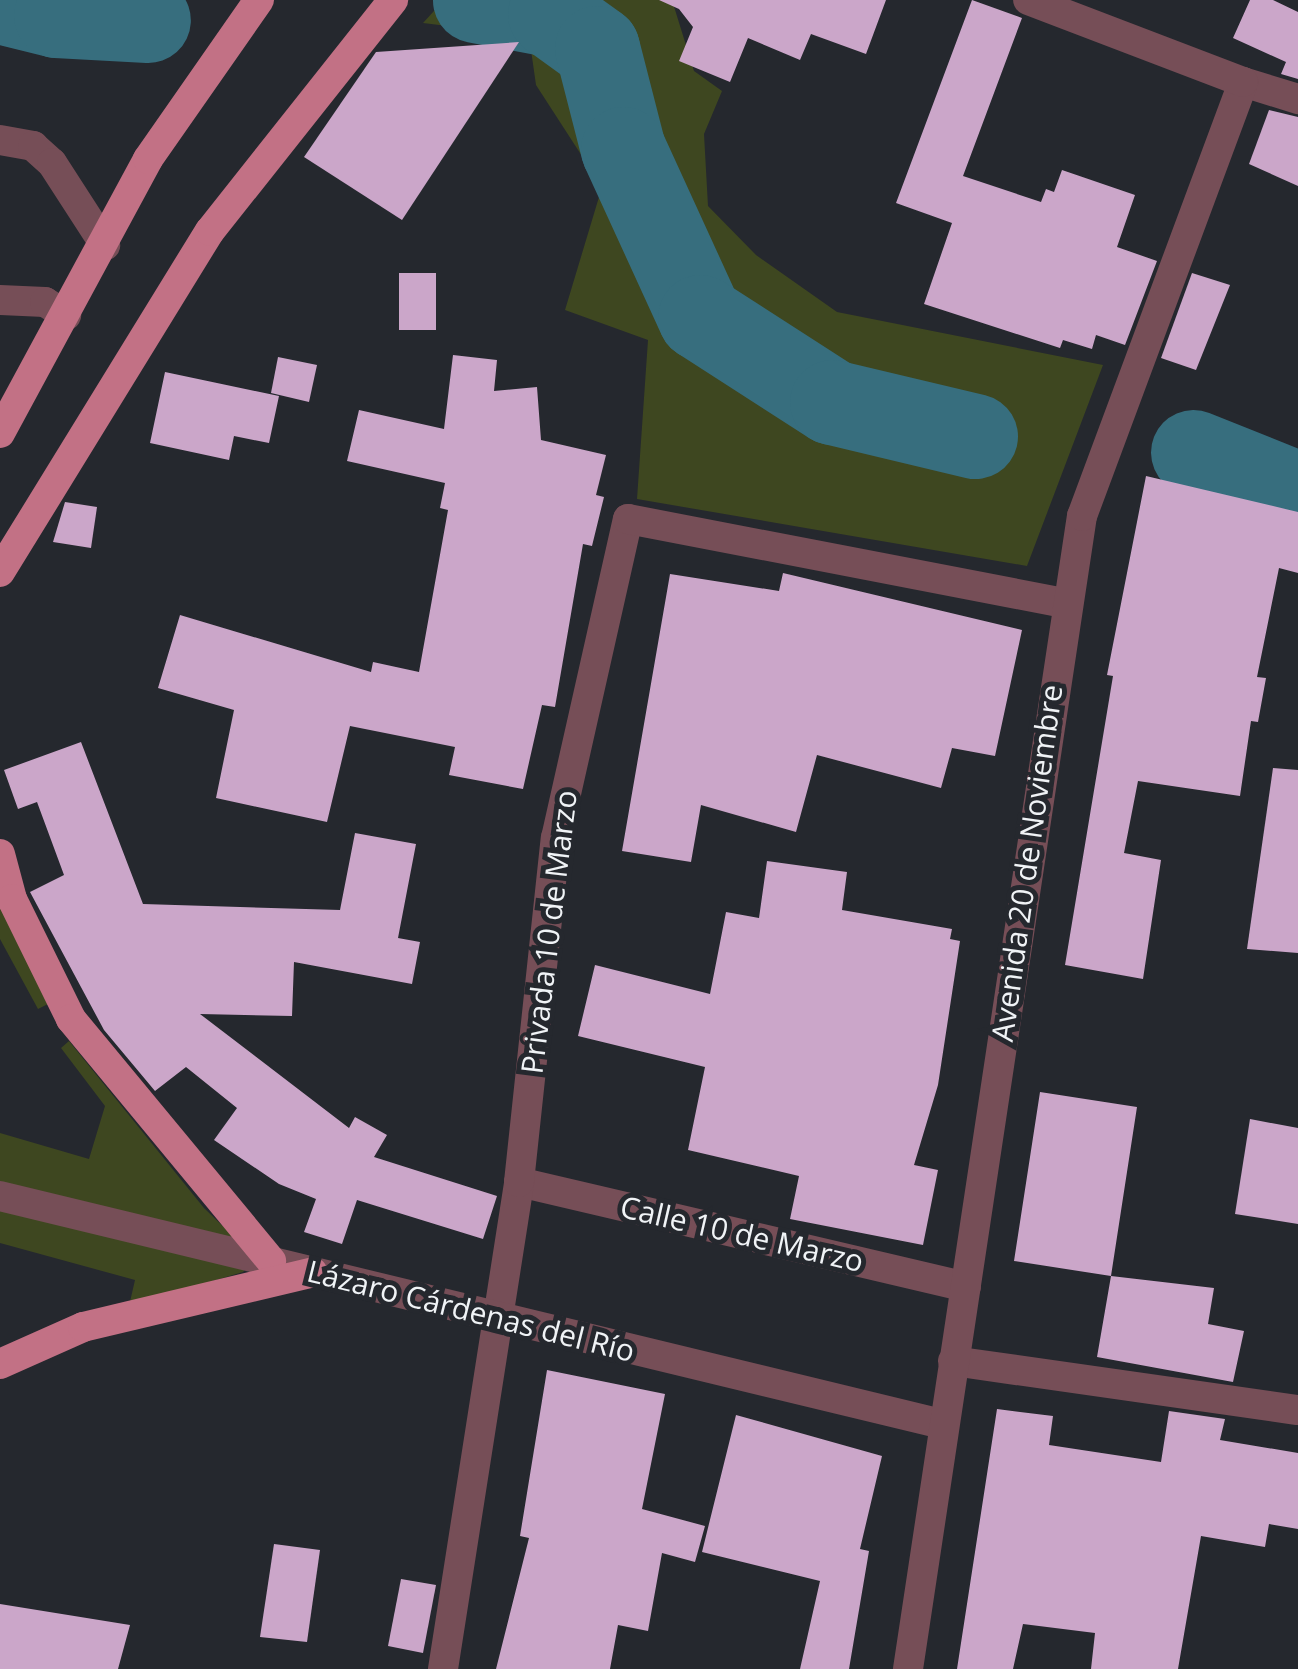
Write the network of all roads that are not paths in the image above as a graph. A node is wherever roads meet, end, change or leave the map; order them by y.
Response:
1 (258, 0) edge
2 (393, 0) edge
3 (1028, 0) edge
4 (1243, 82) junction
5 (1298, 99) edge
6 (0, 140) edge
7 (105, 245) junction
8 (0, 300) edge
9 (66, 315) junction
10 (0, 434) edge
11 (0, 572) edge
12 (1064, 603) junction
13 (0, 854) edge
14 (519, 1182) junction
15 (0, 1196) edge
16 (271, 1261) junction
17 (313, 1272) junction
18 (966, 1287) junction
19 (500, 1319) junction
20 (952, 1360) junction
21 (0, 1364) edge
22 (1298, 1410) edge
23 (942, 1424) junction
24 (442, 1669) edge
25 (908, 1669) edge

1 - 7 main road
2 - 11 main road
3 - 4 street
4 - 5 street
4 - 12 street, Avenida 20 de Noviembre
6 - 7 street
7 - 9 main road
8 - 9 street
9 - 10 main road
12 - 14 street, Privada 10 de Marzo
12 - 18 street, Avenida 20 de Noviembre
13 - 16 main road
14 - 18 street, Calle 10 de Marzo
14 - 19 street, Privada 10 de Marzo
15 - 16 street, Lázaro Cárdenas del Río
16 - 17 street, Lázaro Cárdenas del Río
17 - 19 street, Lázaro Cárdenas del Río
17 - 21 main road
18 - 20 street, Avenida 20 de Noviembre
19 - 23 street, Lázaro Cárdenas del Río
19 - 24 street, Privada 10 de Marzo
20 - 22 street
20 - 23 street, Avenida 20 de Noviembre
23 - 25 street, Avenida 20 de Noviembre

